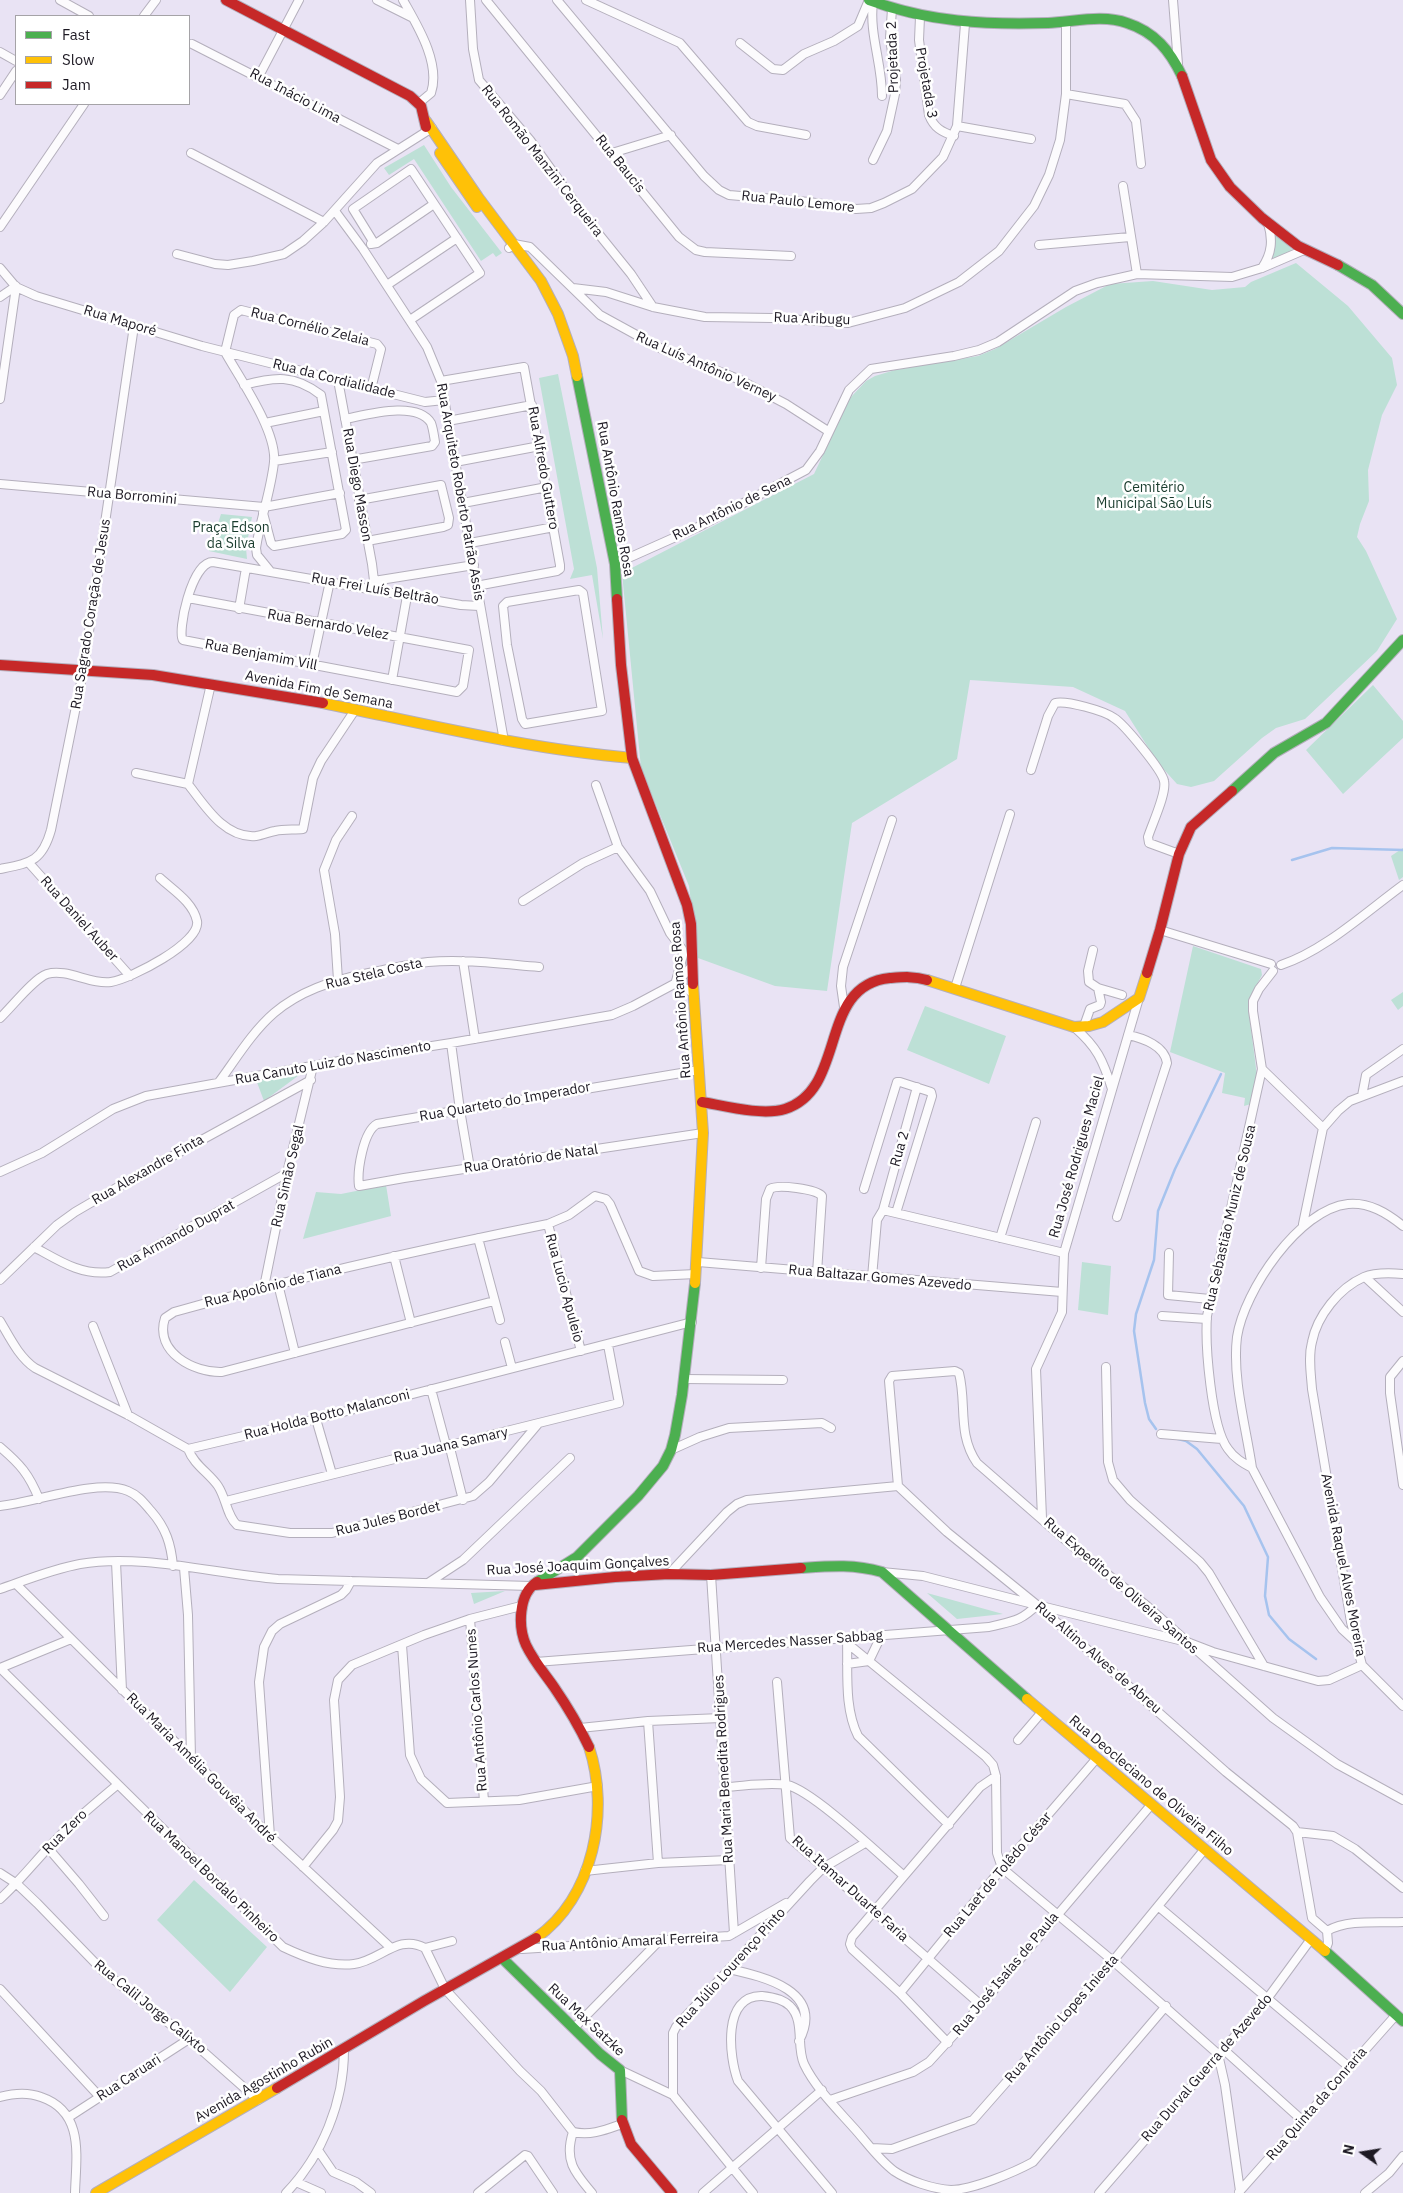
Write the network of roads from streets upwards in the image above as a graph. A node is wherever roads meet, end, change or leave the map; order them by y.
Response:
1 (60, 0) edge
2 (156, 0) edge
3 (226, 0) edge
4 (299, 0) edge
5 (377, 0) edge
6 (403, 0) edge
7 (470, 0) edge
8 (486, 0) edge
9 (557, 0) edge
10 (586, 0) edge
11 (1172, 0) edge
12 (870, 1) edge
13 (892, 9) junction
14 (87, 15) edge
15 (145, 15) edge
16 (920, 17) junction
17 (413, 18) junction
18 (1066, 22) junction
19 (965, 24) junction
20 (284, 29) junction
21 (740, 43) dead end
22 (192, 44) dead end
23 (0, 52) edge
24 (15, 60) edge
25 (1178, 64) junction
26 (15, 72) edge
27 (259, 76) junction
28 (1066, 94) junction
29 (0, 95) edge
30 (882, 96) dead end
31 (83, 105) edge
32 (420, 105) junction
33 (428, 126) junction
34 (957, 126) junction
35 (671, 135) junction
36 (806, 135) dead end
37 (954, 136) junction
38 (1031, 139) dead end
39 (398, 149) junction
40 (191, 153) dead end
41 (612, 153) junction
42 (874, 160) dead end
43 (1141, 164) dead end
44 (1123, 186) dead end
45 (434, 204) junction
46 (335, 211) junction
47 (1267, 220) junction
48 (324, 222) junction
49 (0, 227) edge
50 (1130, 236) junction
51 (458, 238) junction
52 (374, 243) junction
53 (1038, 245) dead end
54 (512, 246) junction
55 (363, 249) junction
56 (1304, 250) junction
57 (177, 254) dead end
58 (791, 256) dead end
59 (0, 268) edge
60 (1262, 268) junction
61 (1138, 274) junction
62 (387, 285) junction
63 (16, 287) junction
64 (574, 288) junction
65 (0, 297) edge
66 (653, 307) junction
67 (1403, 314) edge
68 (410, 320) junction
69 (134, 326) junction
70 (225, 352) junction
71 (338, 380) junction
72 (441, 381) junction
73 (244, 385) junction
74 (371, 388) junction
75 (0, 398) edge
76 (444, 400) junction
77 (532, 406) junction
78 (324, 411) junction
79 (345, 419) junction
80 (448, 421) junction
81 (265, 423) junction
82 (828, 431) junction
83 (540, 446) junction
84 (332, 452) junction
85 (352, 460) junction
86 (274, 461) junction
87 (455, 462) junction
88 (0, 484) edge
89 (547, 487) junction
90 (340, 493) junction
91 (109, 495) junction
92 (359, 500) junction
93 (463, 503) junction
94 (264, 510) junction
95 (554, 527) junction
96 (367, 541) junction
97 (470, 543) junction
98 (474, 564) junction
99 (615, 564) junction
100 (246, 568) junction
101 (270, 571) junction
102 (330, 581) junction
103 (374, 585) junction
104 (476, 586) junction
105 (407, 596) junction
106 (188, 598) junction
107 (479, 606) junction
108 (239, 609) junction
109 (321, 624) junction
110 (400, 638) junction
111 (1403, 640) edge
112 (468, 650) joint
113 (0, 665) edge
114 (312, 665) junction
115 (84, 672) junction
116 (392, 680) junction
117 (211, 684) junction
118 (355, 710) junction
119 (525, 724) joint
120 (504, 741) junction
121 (632, 758) junction
122 (1031, 770) dead end
123 (136, 773) dead end
124 (188, 784) junction
125 (596, 785) dead end
126 (1010, 814) dead end
127 (352, 816) dead end
128 (892, 820) dead end
129 (618, 847) junction
130 (1179, 854) junction
131 (29, 863) junction
132 (0, 869) edge
133 (160, 878) dead end
134 (1403, 885) edge
135 (523, 900) dead end
136 (1160, 930) junction
137 (1093, 950) dead end
138 (463, 962) junction
139 (692, 966) junction
140 (539, 967) dead end
141 (1272, 968) junction
142 (130, 976) junction
143 (338, 980) junction
144 (676, 983) junction
145 (955, 988) junction
146 (1098, 988) junction
147 (693, 993) junction
148 (1122, 995) dead end
149 (1139, 998) junction
150 (844, 1007) junction
151 (0, 1018) edge
152 (1079, 1027) junction
153 (1128, 1035) junction
154 (475, 1039) junction
155 (451, 1044) junction
156 (1403, 1049) edge
157 (313, 1066) junction
158 (1262, 1069) junction
159 (698, 1070) junction
160 (310, 1080) junction
161 (1403, 1081) edge
162 (219, 1082) junction
163 (917, 1087) junction
164 (1112, 1089) junction
165 (1362, 1096) junction
166 (702, 1102) junction
167 (460, 1110) junction
168 (1036, 1122) dead end
169 (1322, 1128) junction
170 (703, 1133) junction
171 (470, 1168) junction
172 (0, 1172) edge
173 (287, 1173) junction
174 (359, 1186) joint
175 (864, 1189) dead end
176 (883, 1210) junction
177 (896, 1213) junction
178 (1117, 1217) dead end
179 (548, 1224) junction
180 (1304, 1224) junction
181 (1403, 1226) edge
182 (478, 1238) junction
183 (1000, 1238) junction
184 (34, 1247) junction
185 (1169, 1252) dead end
186 (1064, 1253) junction
187 (394, 1256) junction
188 (698, 1262) junction
189 (761, 1268) junction
190 (817, 1273) junction
191 (696, 1274) junction
192 (1403, 1274) edge
193 (872, 1277) junction
194 (1364, 1277) junction
195 (0, 1280) edge
196 (278, 1284) junction
197 (264, 1287) junction
198 (1062, 1292) junction
199 (1210, 1299) junction
200 (494, 1301) junction
201 (1403, 1312) edge
202 (1162, 1316) dead end
203 (1207, 1319) junction
204 (500, 1320) dead end
205 (0, 1321) edge
206 (412, 1322) junction
207 (692, 1322) junction
208 (93, 1326) dead end
209 (505, 1342) dead end
210 (608, 1345) junction
211 (581, 1351) junction
212 (295, 1353) junction
213 (1403, 1361) edge
214 (1106, 1367) dead end
215 (512, 1368) junction
216 (684, 1379) junction
217 (783, 1380) dead end
218 (430, 1389) junction
219 (128, 1415) junction
220 (316, 1419) junction
221 (538, 1424) junction
222 (831, 1428) dead end
223 (1161, 1434) dead end
224 (1222, 1439) junction
225 (448, 1445) junction
226 (0, 1447) edge
227 (188, 1449) junction
228 (671, 1450) junction
229 (570, 1458) dead end
230 (1252, 1468) junction
231 (332, 1474) junction
232 (1403, 1484) edge
233 (898, 1486) junction
234 (39, 1499) junction
235 (463, 1500) junction
236 (226, 1501) junction
237 (0, 1506) edge
238 (1042, 1518) junction
239 (116, 1562) junction
240 (173, 1566) junction
241 (184, 1568) junction
242 (882, 1572) junction
243 (669, 1574) junction
244 (711, 1575) junction
245 (351, 1581) junction
246 (16, 1584) junction
247 (428, 1584) junction
248 (532, 1586) junction
249 (0, 1589) edge
250 (1038, 1605) junction
251 (521, 1606) junction
252 (470, 1619) junction
253 (948, 1630) junction
254 (881, 1636) junction
255 (71, 1639) junction
256 (1354, 1640) junction
257 (847, 1641) junction
258 (1187, 1642) junction
259 (402, 1645) junction
260 (717, 1647) junction
261 (869, 1661) junction
262 (536, 1662) junction
263 (848, 1664) junction
264 (1362, 1665) junction
265 (1264, 1666) junction
266 (0, 1668) edge
267 (777, 1682) dead end
268 (122, 1690) junction
269 (1403, 1706) edge
270 (1042, 1712) junction
271 (721, 1718) junction
272 (648, 1721) junction
273 (580, 1728) junction
274 (1018, 1740) dead end
275 (191, 1758) junction
276 (1097, 1758) junction
277 (996, 1776) junction
278 (117, 1785) junction
279 (786, 1785) junction
280 (598, 1786) junction
281 (725, 1787) junction
282 (1403, 1800) edge
283 (484, 1801) junction
284 (1151, 1805) junction
285 (948, 1825) junction
286 (1297, 1832) junction
287 (270, 1836) junction
288 (865, 1843) junction
289 (48, 1848) junction
290 (1204, 1850) junction
291 (729, 1860) junction
292 (658, 1863) junction
293 (303, 1867) junction
294 (823, 1868) junction
295 (1002, 1868) junction
296 (585, 1871) junction
297 (0, 1873) edge
298 (903, 1875) junction
299 (17, 1884) junction
300 (1403, 1888) edge
301 (0, 1899) edge
302 (792, 1900) junction
303 (1159, 1907) junction
304 (872, 1911) junction
305 (1057, 1914) junction
306 (104, 1916) dead end
307 (1312, 1918) junction
308 (1403, 1922) edge
309 (1301, 1931) junction
310 (1328, 1932) junction
311 (734, 1933) junction
312 (661, 1939) junction
313 (1311, 1939) junction
314 (452, 1941) dead end
315 (391, 1948) junction
316 (425, 1948) junction
317 (518, 1949) junction
318 (1325, 1951) junction
319 (502, 1958) junction
320 (928, 1958) junction
321 (1113, 1961) junction
322 (730, 1968) junction
323 (0, 1988) edge
324 (445, 1989) junction
325 (900, 1993) junction
326 (1266, 1999) junction
327 (981, 2005) junction
328 (1166, 2006) junction
329 (1399, 2018) edge
330 (574, 2028) junction
331 (189, 2039) junction
332 (799, 2040) junction
333 (948, 2042) junction
334 (344, 2050) junction
335 (1220, 2051) junction
336 (1349, 2067) junction
337 (620, 2070) junction
338 (822, 2090) junction
339 (673, 2095) junction
340 (99, 2096) junction
341 (0, 2097) edge
342 (258, 2100) junction
343 (830, 2100) junction
344 (69, 2117) junction
345 (1303, 2121) junction
346 (622, 2124) junction
347 (779, 2128) junction
348 (573, 2132) junction
349 (872, 2148) junction
350 (892, 2149) junction
351 (318, 2150) junction
352 (1403, 2156) edge
353 (732, 2168) junction
354 (894, 2170) junction
355 (296, 2182) junction
356 (1239, 2192) edge
357 (75, 2193) edge
358 (96, 2193) edge
359 (286, 2193) edge
360 (321, 2193) edge
361 (371, 2193) edge
362 (478, 2193) edge
363 (554, 2193) edge
364 (592, 2193) edge
365 (672, 2193) edge
366 (703, 2193) edge
367 (753, 2193) edge
368 (832, 2193) edge
369 (1099, 2193) edge
370 (1365, 2193) edge

1 - 14 street
2 - 15 street
3 - 20 street
4 - 20 street
5 - 17 street
6 - 17 street
7 - 66 street, Rua Romão Manzini Cerqueira
8 - 41 street, Rua Baucis
9 - 35 street, Rua Paulo Lemore
10 - 36 street
11 - 25 street
12 - 13 street
12 - 21 street
12 - 30 street
13 - 16 street
13 - 42 street, Projetada 2
16 - 19 street
16 - 37 street, Projetada 3
17 - 32 street
18 - 19 street
18 - 25 street
18 - 28 street, Rua Aribugu
19 - 34 street, Rua Paulo Lemore
20 - 27 street
20 - 32 street
22 - 27 street, Rua Inácio Lima
23 - 24 street
25 - 47 street
26 - 29 street
27 - 39 street, Rua Inácio Lima
28 - 43 street
28 - 66 street, Rua Aribugu
31 - 49 street
32 - 33 street, Rua Antônio Ramos Rosa
33 - 39 street
33 - 54 street, Rua Antônio Ramos Rosa
34 - 37 street, Rua Paulo Lemore
34 - 38 street
35 - 37 street, Rua Paulo Lemore
35 - 41 street
39 - 46 street
40 - 48 street
41 - 58 street, Rua Baucis
44 - 50 street
45 - 51 street
45 - 52 street
45 - 52 street
46 - 48 street
46 - 55 street, Rua Arquiteto Roberto Patrão Assis
47 - 56 street
47 - 60 street
48 - 57 street
50 - 53 street
50 - 61 street
51 - 62 street
51 - 68 street
52 - 55 street
54 - 64 street, Rua Luís Antônio Verney
54 - 99 street, Rua Antônio Ramos Rosa
55 - 62 street, Rua Arquiteto Roberto Patrão Assis
56 - 60 street
56 - 67 street
59 - 63 street
60 - 61 street
61 - 82 street
62 - 68 street, Rua Arquiteto Roberto Patrão Assis
63 - 65 street
63 - 69 street, Rua Maporé
63 - 75 street
64 - 66 street, Rua Aribugu
64 - 82 street, Rua Luís Antônio Verney
68 - 72 street, Rua Arquiteto Roberto Patrão Assis
69 - 70 street, Rua Maporé
69 - 91 street, Rua Sagrado Coração de Jesus
70 - 71 street, Rua da Cordialidade
70 - 73 street
70 - 74 street, Rua Cornélio Zelaia
71 - 74 street, Rua da Cordialidade
71 - 79 street, Rua Diego Masson
72 - 76 street, Rua Arquiteto Roberto Patrão Assis
72 - 77 street, Rua Alfredo Guttero
73 - 78 street
73 - 81 street
74 - 76 street, Rua da Cordialidade
76 - 80 street, Rua Arquiteto Roberto Patrão Assis
77 - 80 street
77 - 83 street, Rua Alfredo Guttero
78 - 81 street
78 - 84 street
79 - 85 street, Rua Diego Masson
79 - 85 street
80 - 87 street, Rua Arquiteto Roberto Patrão Assis
81 - 86 street
82 - 99 street, Rua Antônio de Sena
83 - 87 street
83 - 89 street, Rua Alfredo Guttero
84 - 86 street
84 - 90 street
85 - 92 street, Rua Diego Masson
86 - 94 street
87 - 93 street, Rua Arquiteto Roberto Patrão Assis
88 - 91 street, Rua Borromini
89 - 93 street
89 - 95 street, Rua Alfredo Guttero
90 - 94 street, Rua Borromini
90 - 94 street
91 - 94 street, Rua Borromini
91 - 115 street, Rua Sagrado Coração de Jesus
92 - 96 street, Rua Diego Masson
92 - 96 street
93 - 97 street, Rua Arquiteto Roberto Patrão Assis
94 - 101 street
95 - 97 street
95 - 104 street, Rua Alfredo Guttero
96 - 103 street, Rua Diego Masson
97 - 98 street, Rua Arquiteto Roberto Patrão Assis
98 - 103 street
98 - 104 street, Rua Arquiteto Roberto Patrão Assis
99 - 121 street, Rua Antônio Ramos Rosa
100 - 101 street, Rua Frei Luís Beltrão
100 - 106 street, Rua Benjamim Vill
100 - 108 street
101 - 102 street, Rua Frei Luís Beltrão
102 - 103 street, Rua Frei Luís Beltrão
102 - 109 street
103 - 105 street, Rua Frei Luís Beltrão
104 - 107 street, Rua Arquiteto Roberto Patrão Assis
105 - 107 street, Rua Frei Luís Beltrão
105 - 110 street
106 - 108 street, Rua Bernardo Velez
106 - 114 street, Rua Benjamim Vill
107 - 120 street, Rua Arquiteto Roberto Patrão Assis
108 - 109 street, Rua Bernardo Velez
109 - 110 street, Rua Bernardo Velez
109 - 114 street
110 - 112 street, Rua Bernardo Velez
110 - 116 street
111 - 130 street, Rua José Rodrigues Maciel
112 - 116 street, Rua Benjamim Vill
113 - 115 street, Avenida Fim de Semana
114 - 116 street, Rua Benjamim Vill
115 - 117 street, Avenida Fim de Semana
115 - 131 street, Rua Sagrado Coração de Jesus
117 - 118 street, Avenida Fim de Semana
117 - 124 street
118 - 120 street, Avenida Fim de Semana
118 - 124 street
119 - 119 street
120 - 121 street, Avenida Fim de Semana
121 - 139 street, Rua Antônio Ramos Rosa
122 - 130 street
123 - 124 street
125 - 129 street
126 - 145 street
127 - 143 street
128 - 150 street
129 - 135 street
129 - 144 street
130 - 136 street, Rua José Rodrigues Maciel
131 - 132 street
131 - 142 street, Rua Daniel Auber
133 - 142 street
134 - 141 street, Rua Sebastião Muniz de Sousa
136 - 141 street
136 - 149 street, Rua José Rodrigues Maciel
137 - 146 street
138 - 140 street, Rua Stela Costa
138 - 143 street, Rua Stela Costa
138 - 154 street
139 - 144 street, Rua Canuto Luiz do Nascimento
139 - 147 street, Rua Antônio Ramos Rosa
141 - 158 street, Rua Sebastião Muniz de Sousa
142 - 151 street
143 - 162 street, Rua Stela Costa
144 - 147 street
144 - 154 street, Rua Canuto Luiz do Nascimento
145 - 150 street
145 - 152 street
146 - 148 street
146 - 152 street
147 - 159 street, Rua Antônio Ramos Rosa
149 - 152 street
149 - 153 street, Rua José Rodrigues Maciel
150 - 166 street
152 - 164 street
153 - 164 street, Rua José Rodrigues Maciel
153 - 178 street
154 - 155 street, Rua Canuto Luiz do Nascimento
155 - 157 street, Rua Canuto Luiz do Nascimento
155 - 167 street
156 - 165 street
157 - 160 street, Rua Simão Segal
157 - 162 street, Rua Canuto Luiz do Nascimento
158 - 169 street
158 - 199 street, Rua Sebastião Muniz de Sousa
159 - 166 street, Rua Antônio Ramos Rosa
159 - 167 street, Rua Quarteto do Imperador
160 - 173 street, Rua Simão Segal
160 - 184 street, Rua Alexandre Finta
161 - 165 street
162 - 172 street, Rua Canuto Luiz do Nascimento
163 - 175 street, Rua 2
163 - 176 street, Rua 2
163 - 177 street
164 - 186 street, Rua José Rodrigues Maciel
165 - 169 street
166 - 170 street, Rua Antônio Ramos Rosa
167 - 171 street
167 - 174 street, Rua Quarteto do Imperador
168 - 183 street
169 - 180 street
170 - 171 street, Rua Oratório de Natal
170 - 188 street, Rua Antônio Ramos Rosa
171 - 174 street, Rua Oratório de Natal
173 - 184 street, Rua Armando Duprat
173 - 197 street, Rua Simão Segal
176 - 177 street, Rua José Rodrigues Maciel
176 - 193 street
177 - 183 street, Rua José Rodrigues Maciel
179 - 182 street, Rua Apolônio de Tiana
179 - 191 street, Rua Apolônio de Tiana
179 - 211 street, Rua Lucio Apuleio
180 - 181 street
180 - 230 street
182 - 187 street, Rua Apolônio de Tiana
182 - 200 street
183 - 186 street, Rua José Rodrigues Maciel
184 - 195 street, Rua Alexandre Finta
185 - 199 street
186 - 198 street
187 - 196 street, Rua Apolônio de Tiana
187 - 206 street
188 - 189 street, Rua Baltazar Gomes Azevedo
188 - 191 street, Rua Antônio Ramos Rosa
189 - 190 street, Rua Baltazar Gomes Azevedo
189 - 190 street
190 - 193 street, Rua Baltazar Gomes Azevedo
191 - 207 street, Rua Antônio Ramos Rosa
192 - 194 street, Avenida Raquel Alves Moreira
193 - 198 street, Rua Baltazar Gomes Azevedo
194 - 201 street
194 - 256 street, Avenida Raquel Alves Moreira
196 - 197 street, Rua Apolônio de Tiana
196 - 212 street
197 - 212 street, Rua Apolônio de Tiana
198 - 238 street
199 - 203 street, Rua Sebastião Muniz de Sousa
200 - 204 street
200 - 206 street, Rua Apolônio de Tiana
202 - 203 street
203 - 224 street, Rua Sebastião Muniz de Sousa
205 - 219 street
206 - 212 street, Rua Apolônio de Tiana
207 - 210 street, Rua Holda Botto Malanconi
207 - 216 street, Rua Antônio Ramos Rosa
208 - 219 street
209 - 215 street
210 - 211 street, Rua Holda Botto Malanconi
210 - 221 street, Rua Juana Samary
211 - 215 street, Rua Holda Botto Malanconi
213 - 232 street
214 - 265 street
215 - 218 street, Rua Holda Botto Malanconi
216 - 217 street
216 - 228 street, Rua Antônio Ramos Rosa
218 - 220 street, Rua Holda Botto Malanconi
218 - 225 street
219 - 227 street
220 - 227 street, Rua Holda Botto Malanconi
220 - 231 street
221 - 225 street, Rua Juana Samary
221 - 235 street, Rua Jules Bordet
222 - 228 street
223 - 224 street
224 - 230 street, Rua Sebastião Muniz de Sousa
225 - 231 street, Rua Juana Samary
225 - 235 street
226 - 234 street
227 - 236 street, Rua Jules Bordet
228 - 248 street, Rua Antônio Ramos Rosa
229 - 247 street
230 - 256 street, Rua Sebastião Muniz de Sousa
231 - 236 street, Rua Juana Samary
233 - 238 street, Rua Expedito de Oliveira Santos
233 - 243 street
233 - 250 street, Rua Altino Alves de Abreu
234 - 237 street
234 - 240 street
235 - 236 street, Rua Jules Bordet
238 - 258 street, Rua Expedito de Oliveira Santos
239 - 240 street, Rua José Joaquim Gonçalves
239 - 246 street, Rua José Joaquim Gonçalves
239 - 268 street
240 - 241 street, Rua José Joaquim Gonçalves
241 - 245 street, Rua José Joaquim Gonçalves
241 - 275 street
242 - 244 street, Rua José Joaquim Gonçalves
242 - 250 street, Rua José Joaquim Gonçalves
242 - 253 street, Rua Deocleciano de Oliveira Filho
243 - 244 street, Rua José Joaquim Gonçalves
243 - 248 street, Rua José Joaquim Gonçalves
244 - 260 street, Rua Maria Benedita Rodrigues
245 - 247 street, Rua José Joaquim Gonçalves
245 - 287 street
246 - 249 street, Rua José Joaquim Gonçalves
246 - 255 street, Rua Maria Amélia Gouvêia André
247 - 248 street, Rua José Joaquim Gonçalves
248 - 251 street
250 - 253 street, Rua Mercedes Nasser Sabbag
250 - 258 street, Avenida Raquel Alves Moreira
250 - 286 street, Rua Altino Alves de Abreu
251 - 252 street
251 - 262 street, Avenida Agostinho Rubin
252 - 259 street
252 - 283 street, Rua Antônio Carlos Nunes
253 - 254 street, Rua Mercedes Nasser Sabbag
253 - 270 street, Rua Deocleciano de Oliveira Filho
254 - 257 street, Rua Mercedes Nasser Sabbag
254 - 261 street
255 - 266 street
255 - 268 street, Rua Maria Amélia Gouvêia André
256 - 264 street, Avenida Raquel Alves Moreira
257 - 260 street, Rua Mercedes Nasser Sabbag
257 - 261 street
257 - 263 street
258 - 265 street, Avenida Raquel Alves Moreira
258 - 282 street, Rua Expedito de Oliveira Santos
259 - 283 street
259 - 293 street
260 - 262 street, Rua Mercedes Nasser Sabbag
260 - 271 street, Rua Maria Benedita Rodrigues
261 - 263 street
261 - 277 street
262 - 273 street, Avenida Agostinho Rubin
263 - 285 street
264 - 265 street, Avenida Raquel Alves Moreira
264 - 269 street
266 - 278 street, Rua Manoel Bordalo Pinheiro
267 - 279 street, Rua Itamar Duarte Faria
268 - 275 street, Rua Maria Amélia Gouvêia André
270 - 274 street
270 - 276 street, Rua Deocleciano de Oliveira Filho
271 - 272 street
271 - 281 street, Rua Maria Benedita Rodrigues
272 - 273 street
272 - 292 street
273 - 280 street, Avenida Agostinho Rubin
275 - 287 street, Rua Maria Amélia Gouvêia André
276 - 284 street, Rua Deocleciano de Oliveira Filho
276 - 295 street, Rua Laet de Tolêdo César
277 - 285 street
277 - 295 street
278 - 289 street, Rua Zero
278 - 315 street, Rua Manoel Bordalo Pinheiro
279 - 281 street
279 - 288 street
279 - 294 street, Rua Itamar Duarte Faria
280 - 283 street
280 - 296 street, Avenida Agostinho Rubin
281 - 291 street, Rua Maria Benedita Rodrigues
284 - 290 street, Rua Deocleciano de Oliveira Filho
284 - 305 street, Rua José Isaías de Paula
285 - 298 street
286 - 300 street
286 - 307 street
287 - 293 street, Rua Maria Amélia Gouvêia André
288 - 294 street, Rua Júlio Lourenço Pinto
288 - 298 street
289 - 299 street, Rua Zero
289 - 306 street
290 - 303 street, Rua Antônio Lopes Iniesta
290 - 309 street, Rua Deocleciano de Oliveira Filho
291 - 292 street
291 - 311 street, Rua Maria Benedita Rodrigues
292 - 296 street
293 - 315 street, Rua Maria Amélia Gouvêia André
294 - 302 street, Rua Júlio Lourenço Pinto
294 - 304 street, Rua Itamar Duarte Faria
295 - 305 street
295 - 320 street, Rua Laet de Tolêdo César
296 - 317 street, Avenida Agostinho Rubin
297 - 299 street, Rua Calil Jorge Calixto
298 - 304 street
299 - 301 street, Rua Zero
299 - 331 street, Rua Calil Jorge Calixto
302 - 311 street, Rua Antônio Amaral Ferreira
302 - 322 street, Rua Júlio Lourenço Pinto
303 - 321 street, Rua Antônio Lopes Iniesta
303 - 326 street
304 - 320 street, Rua Itamar Duarte Faria
304 - 325 street
305 - 321 street
305 - 327 street, Rua José Isaías de Paula
307 - 309 street
307 - 310 street
308 - 310 street
309 - 313 street, Rua Deocleciano de Oliveira Filho
310 - 318 street
311 - 312 street, Rua Antônio Amaral Ferreira
312 - 317 street, Rua Antônio Amaral Ferreira
312 - 330 street
313 - 318 street, Rua Deocleciano de Oliveira Filho
313 - 326 street, Rua Durval Guerra de Azevedo
314 - 316 street
315 - 316 street, Rua Manoel Bordalo Pinheiro
316 - 324 street
317 - 319 street, Avenida Agostinho Rubin
318 - 329 street, Rua Deocleciano de Oliveira Filho
319 - 324 street, Avenida Agostinho Rubin
319 - 330 street, Rua Max Satzke
320 - 325 street, Rua Laet de Tolêdo César
320 - 327 street, Rua Itamar Duarte Faria
321 - 328 street
321 - 350 street, Rua Antônio Lopes Iniesta
322 - 332 street
322 - 339 street, Rua Júlio Lourenço Pinto
323 - 340 street
324 - 334 street, Avenida Agostinho Rubin
324 - 348 street
325 - 333 street
326 - 335 street, Rua Durval Guerra de Azevedo
326 - 336 street
327 - 333 street, Rua José Isaías de Paula
328 - 335 street
328 - 354 street
329 - 336 street, Rua Quinta da Conraria
330 - 337 street, Rua Max Satzke
331 - 340 street, Rua Caruari
331 - 342 street, Rua Calil Jorge Calixto
332 - 338 street
332 - 347 street
333 - 343 street, Rua José Isaías de Paula
334 - 342 street, Avenida Agostinho Rubin
334 - 351 street
335 - 345 street
335 - 356 street
335 - 369 street, Rua Durval Guerra de Azevedo
336 - 345 street, Rua Quinta da Conraria
337 - 339 street
337 - 346 street, Rua Max Satzke
338 - 343 street
338 - 347 street
339 - 353 street
340 - 344 street, Rua Caruari
341 - 344 street
342 - 358 street, Avenida Agostinho Rubin
343 - 349 street
344 - 357 street
345 - 356 street, Rua Quinta da Conraria
346 - 348 street
346 - 365 street
347 - 353 street
347 - 368 street
348 - 364 street
349 - 350 street, Rua Antônio Lopes Iniesta
349 - 354 street
350 - 354 street
351 - 355 street
351 - 361 street
352 - 370 street
353 - 366 street
353 - 367 street
355 - 359 street
355 - 360 street
362 - 363 street

